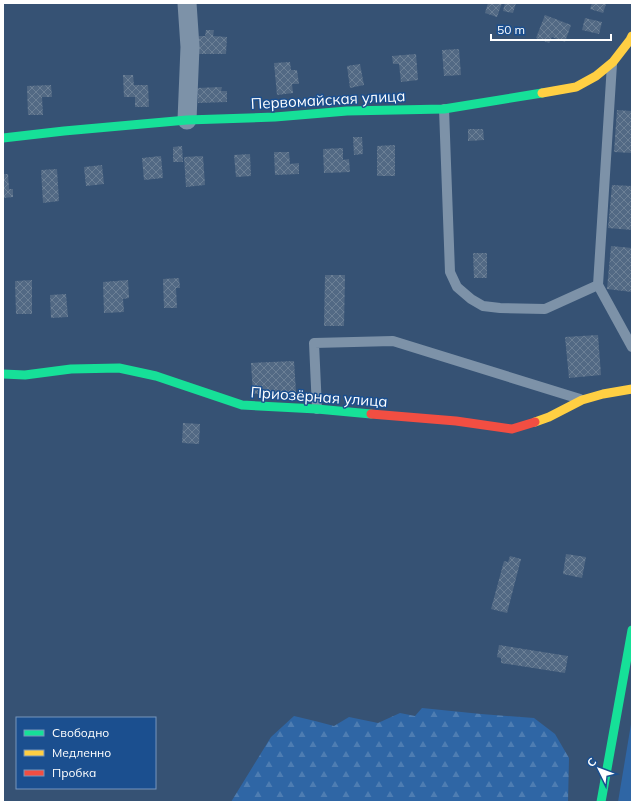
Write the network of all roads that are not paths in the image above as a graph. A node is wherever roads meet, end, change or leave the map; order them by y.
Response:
1 (187, 3) edge
2 (632, 36) edge
3 (613, 62) junction
4 (444, 109) junction
5 (188, 120) junction
6 (3, 138) edge
7 (598, 285) junction
8 (632, 346) edge
9 (3, 374) edge
10 (632, 389) edge
11 (582, 400) junction
12 (317, 409) junction
13 (632, 630) edge
14 (601, 802) edge

1 - 5 street
2 - 3 street, Первомайская улица
3 - 4 street, Первомайская улица
3 - 7 lane
4 - 5 street, Первомайская улица
4 - 7 lane
5 - 6 street, Первомайская улица
7 - 8 lane
9 - 12 street, Приозёрная улица
10 - 11 street, Приозёрная улица
11 - 12 street, Приозёрная улица
11 - 12 lane
13 - 14 street

